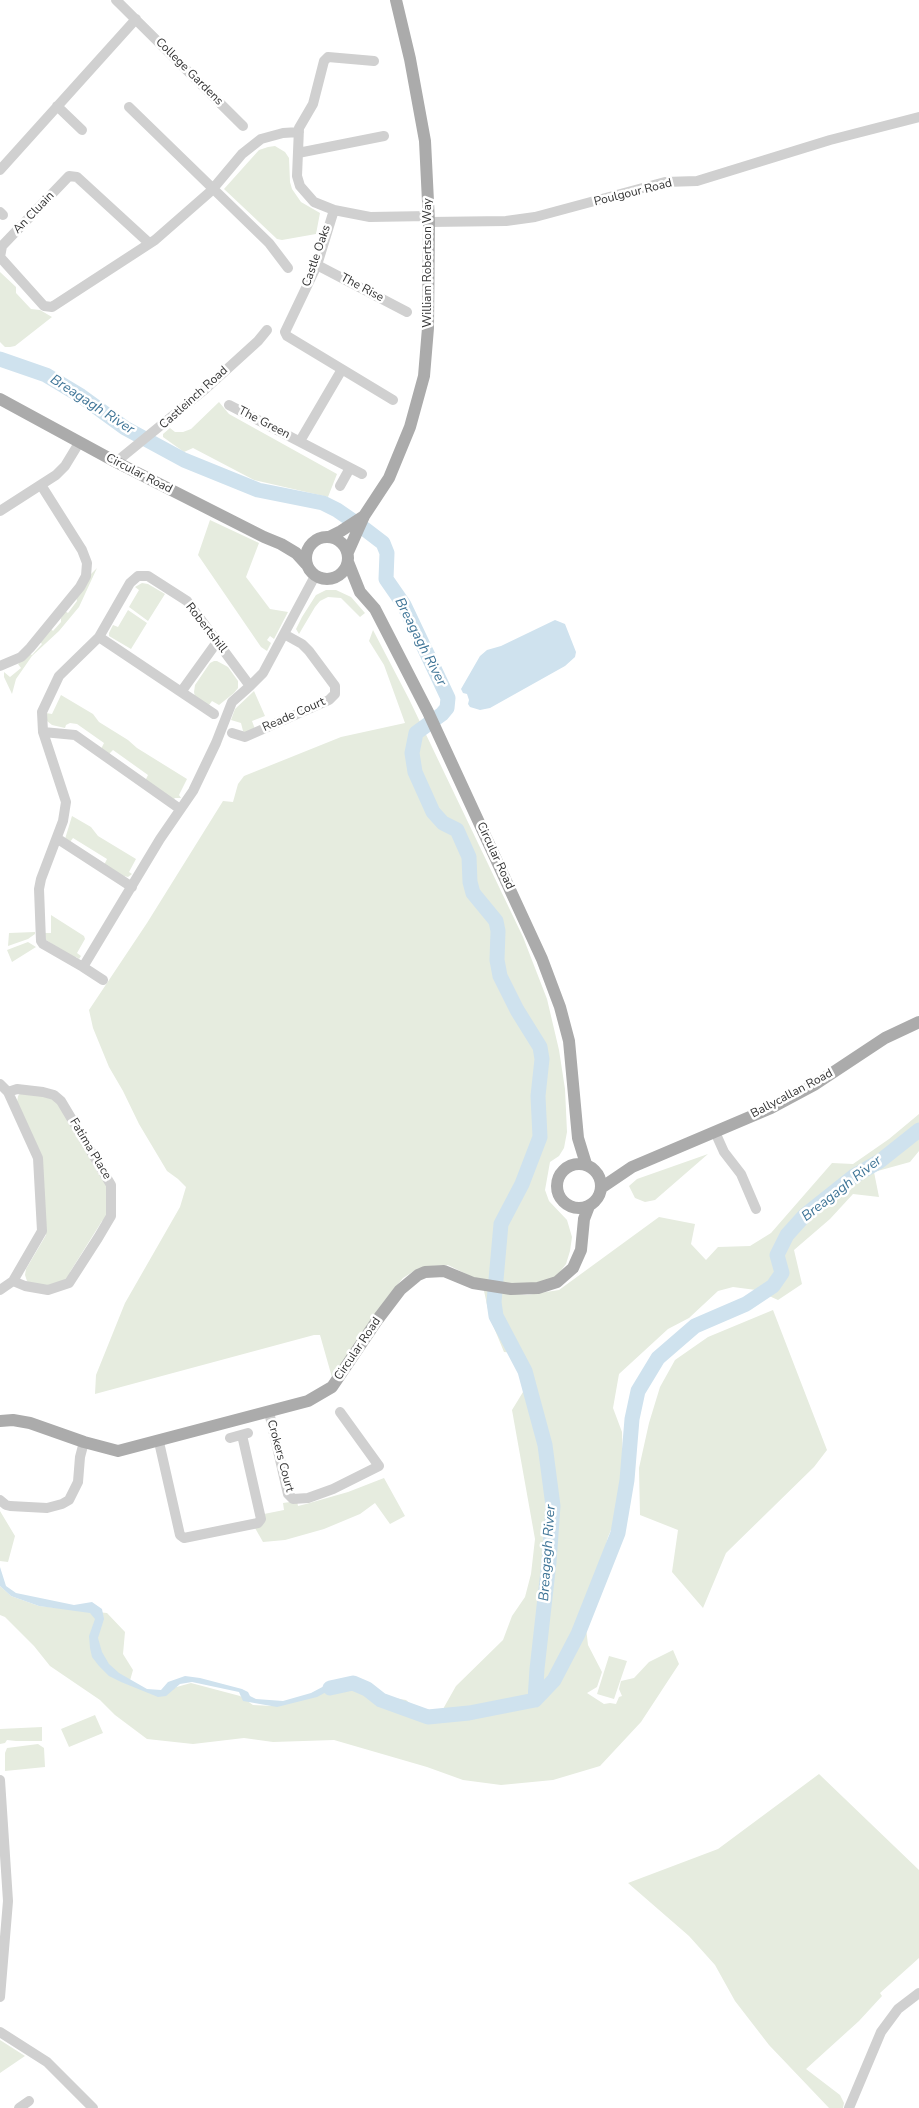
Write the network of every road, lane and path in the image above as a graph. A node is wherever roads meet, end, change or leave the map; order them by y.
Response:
1 (116, 0) edge
2 (396, 0) edge
3 (136, 19) junction
4 (374, 61) dead end
5 (57, 106) junction
6 (129, 107) dead end
7 (919, 117) edge
8 (243, 126) dead end
9 (82, 130) dead end
10 (299, 132) junction
11 (384, 136) dead end
12 (298, 153) junction
13 (0, 170) edge
14 (214, 188) junction
15 (334, 210) junction
16 (429, 219) junction
17 (149, 243) junction
18 (317, 264) junction
19 (288, 268) dead end
20 (407, 312) dead end
21 (267, 330) dead end
22 (341, 371) junction
23 (0, 399) edge
24 (393, 400) dead end
25 (229, 405) dead end
26 (300, 441) junction
27 (79, 443) junction
28 (116, 462) junction
29 (350, 468) junction
30 (362, 474) dead end
31 (41, 485) junction
32 (340, 486) dead end
33 (0, 511) edge
34 (362, 518) junction
35 (329, 537) junction
36 (314, 541) junction
37 (281, 544) junction
38 (350, 552) junction
39 (306, 564) junction
40 (316, 576) junction
41 (330, 579) junction
42 (360, 592) junction
43 (284, 634) junction
44 (99, 637) junction
45 (217, 642) junction
46 (0, 666) edge
47 (250, 686) junction
48 (181, 692) junction
49 (214, 714) dead end
50 (43, 732) junction
51 (232, 733) dead end
52 (180, 809) junction
53 (58, 839) junction
54 (132, 887) junction
55 (82, 966) junction
56 (103, 980) dead end
57 (919, 1022) edge
58 (0, 1084) edge
59 (8, 1092) junction
60 (715, 1132) junction
61 (578, 1138) junction
62 (586, 1164) junction
63 (632, 1167) junction
64 (565, 1168) junction
65 (598, 1174) junction
66 (601, 1188) junction
67 (567, 1205) junction
68 (589, 1206) junction
69 (756, 1208) dead end
70 (581, 1250) junction
71 (13, 1281) junction
72 (0, 1290) edge
73 (269, 1412) junction
74 (340, 1412) dead end
75 (0, 1421) edge
76 (230, 1438) dead end
77 (84, 1442) junction
78 (159, 1442) junction
79 (0, 1500) edge
80 (1, 1781) edge
81 (4, 1884) edge
82 (919, 1993) edge
83 (0, 1997) edge
84 (0, 2032) edge
85 (29, 2100) dead end
86 (19, 2108) edge
87 (94, 2108) edge
88 (849, 2108) edge

1 - 3 street, College Gardens
2 - 16 main road, William Robertson Way
3 - 5 street
3 - 8 street, College Gardens
4 - 10 street
5 - 9 street
5 - 13 street
6 - 14 street
7 - 16 street, Poulgour Road
10 - 12 street
10 - 14 street, An Cluain
11 - 12 street
12 - 15 street
14 - 17 street, An Cluain
14 - 19 street
15 - 16 street, Castle Oaks
15 - 18 street, Castle Oaks
16 - 34 main road, William Robertson Way
17 - 17 street, An Cluain
18 - 20 street, The Rise
18 - 22 street, Castle Oaks
21 - 28 street, Castleinch Road
22 - 24 street
22 - 26 street, The Green
23 - 27 main road, Circular Road
25 - 26 street, The Green
26 - 29 street, The Green
27 - 28 main road, Circular Road
27 - 31 street
28 - 37 main road, Circular Road
29 - 30 street, The Green
29 - 32 street
31 - 33 street
31 - 46 street
34 - 35 main road
34 - 38 main road
35 - 36 main road
35 - 38 main road
36 - 37 main road, Circular Road
36 - 39 main road
37 - 39 main road, Circular Road
38 - 41 main road
38 - 42 main road, Circular Road
39 - 40 main road
40 - 41 main road
40 - 43 street
41 - 42 main road, Circular Road
42 - 61 main road, Circular Road
43 - 47 street
43 - 51 street, Reade Court
44 - 45 street, Robertshill
44 - 48 street
44 - 50 street, Robertshill
45 - 47 street, Robertshill
45 - 48 street
47 - 52 street
48 - 49 street
50 - 52 street
50 - 53 street, Robertshill
52 - 54 street
53 - 54 street
53 - 55 street, Robertshill
54 - 55 street
55 - 56 street, Robertshill
57 - 60 main road, Ballycallan Road
58 - 59 street
59 - 71 street
59 - 71 street, Fatima Place
60 - 63 main road, Ballycallan Road
60 - 69 street
61 - 62 main road, Circular Road
61 - 64 main road, Circular Road
62 - 64 main road
62 - 65 main road
63 - 65 main road, Ballycallan Road
63 - 66 main road, Ballycallan Road
64 - 67 main road, Circular Road
65 - 66 main road
66 - 68 main road, Circular Road
67 - 68 main road
67 - 70 main road, Circular Road
68 - 70 main road, Circular Road
70 - 73 main road, Circular Road
71 - 72 street
73 - 74 street, Crokers Court
73 - 78 main road, Circular Road
75 - 77 main road
76 - 78 street
77 - 78 main road, Circular Road
77 - 79 street
80 - 81 street
81 - 83 street
82 - 88 street
84 - 87 street
85 - 86 street

